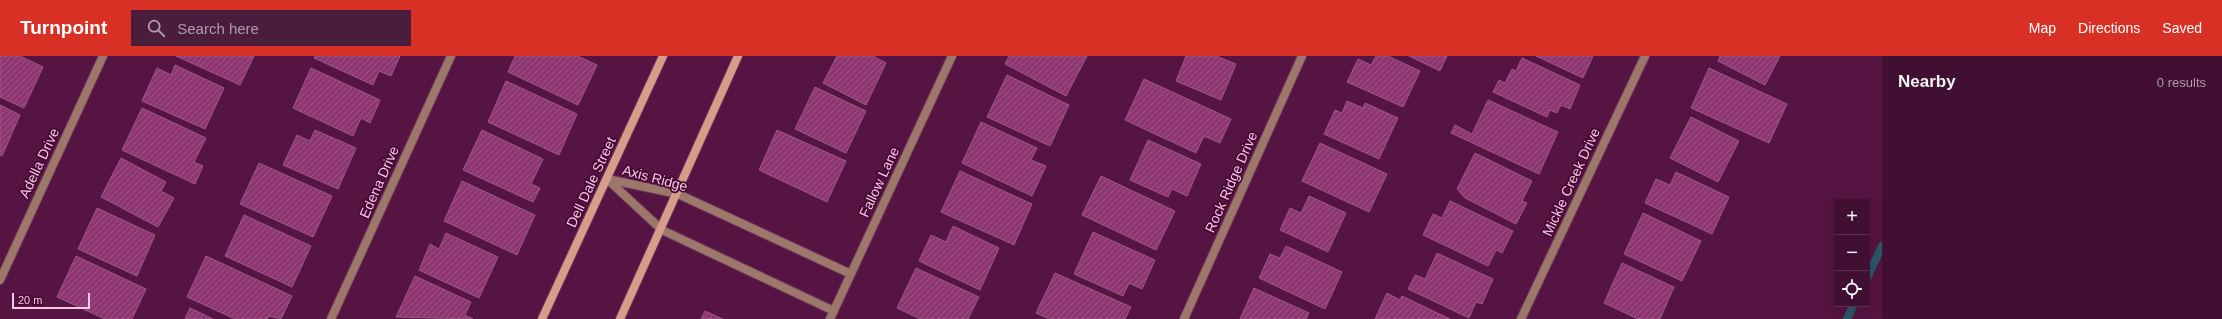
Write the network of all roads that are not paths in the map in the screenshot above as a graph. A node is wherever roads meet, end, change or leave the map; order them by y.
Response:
1 (103, 56) edge
2 (451, 56) edge
3 (663, 56) edge
4 (738, 56) edge
5 (952, 56) edge
6 (1302, 56) edge
7 (1645, 56) edge
8 (606, 179) junction
9 (678, 194) junction
10 (662, 230) junction
11 (851, 274) junction
12 (0, 280) edge
13 (832, 315) edge
14 (331, 319) edge
15 (542, 319) edge
16 (620, 319) edge
17 (1184, 319) edge
18 (1521, 319) edge

1 - 12 street, Adella Drive
2 - 14 street, Edena Drive
3 - 8 main road, Dell Dale Street
4 - 9 main road
5 - 11 street, Fallow Lane
6 - 17 street, Rock Ridge Drive
7 - 18 street, Mickle Creek Drive
8 - 9 street, Axis Ridge
8 - 10 street, Axis Ridge
8 - 15 main road, Dell Dale Street
9 - 10 main road
9 - 11 street, Axis Ridge
10 - 13 street, Axis Ridge
10 - 16 main road
11 - 13 street, Fallow Lane

